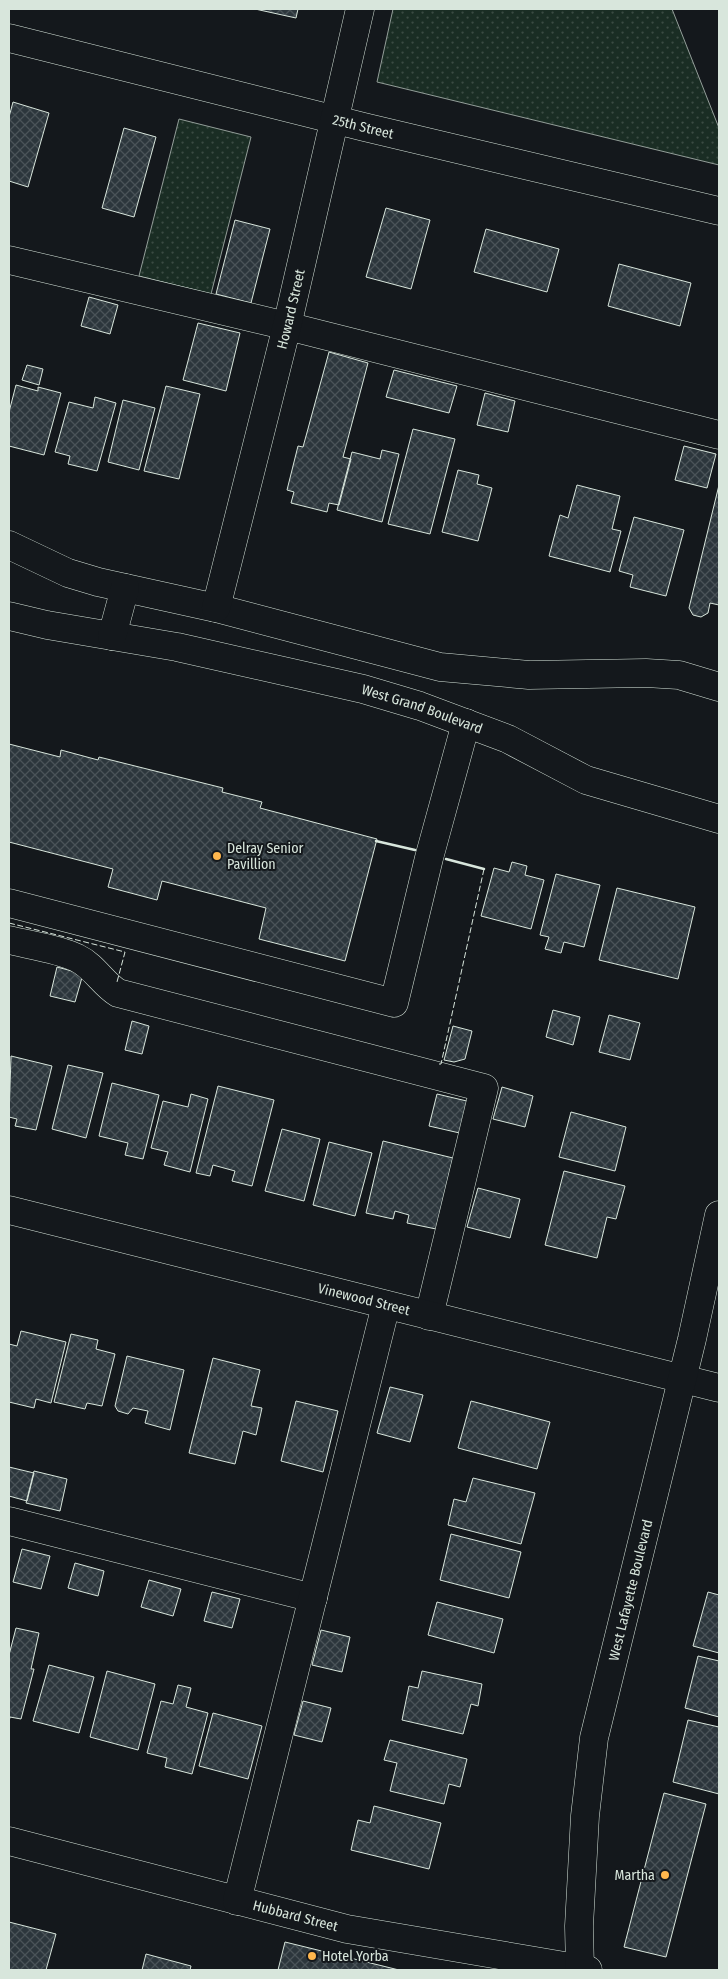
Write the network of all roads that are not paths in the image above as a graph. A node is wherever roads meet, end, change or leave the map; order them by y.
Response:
1 (360, 9) edge
2 (9, 38) edge
3 (334, 119) junction
4 (719, 211) edge
5 (9, 260) edge
6 (287, 326) junction
7 (719, 435) edge
8 (9, 545) edge
9 (125, 588) junction
10 (216, 608) junction
11 (9, 616) edge
12 (112, 636) junction
13 (719, 687) edge
14 (466, 723) junction
15 (719, 819) edge
16 (9, 903) edge
17 (9, 940) edge
18 (9, 1210) edge
19 (719, 1215) edge
20 (386, 1305) junction
21 (429, 1316) junction
22 (682, 1378) junction
23 (719, 1388) edge
24 (9, 1520) edge
25 (313, 1598) junction
26 (9, 1841) edge
27 (237, 1900) junction
28 (471, 1961) edge
29 (583, 1969) edge

1 - 3 street, Howard Street
2 - 3 street, 25th Street
3 - 4 street, 25th Street
3 - 6 street, Howard Street
5 - 6 street
6 - 7 street
6 - 10 street, Howard Street
8 - 9 street
9 - 10 street
9 - 12 street
10 - 13 street
11 - 12 street, West Grand Boulevard
12 - 14 street, West Grand Boulevard
14 - 15 street, West Grand Boulevard
14 - 16 street
17 - 21 street
18 - 20 street, Vinewood Street
19 - 22 street, West Lafayette Boulevard
20 - 21 street, Vinewood Street
20 - 25 street
21 - 22 street, Vinewood Street
22 - 23 street, Vinewood Street
22 - 29 street, West Lafayette Boulevard
24 - 25 street
25 - 27 street
26 - 27 street, Hubbard Street
27 - 28 street, Hubbard Street
28 - 29 street, Hubbard Street

